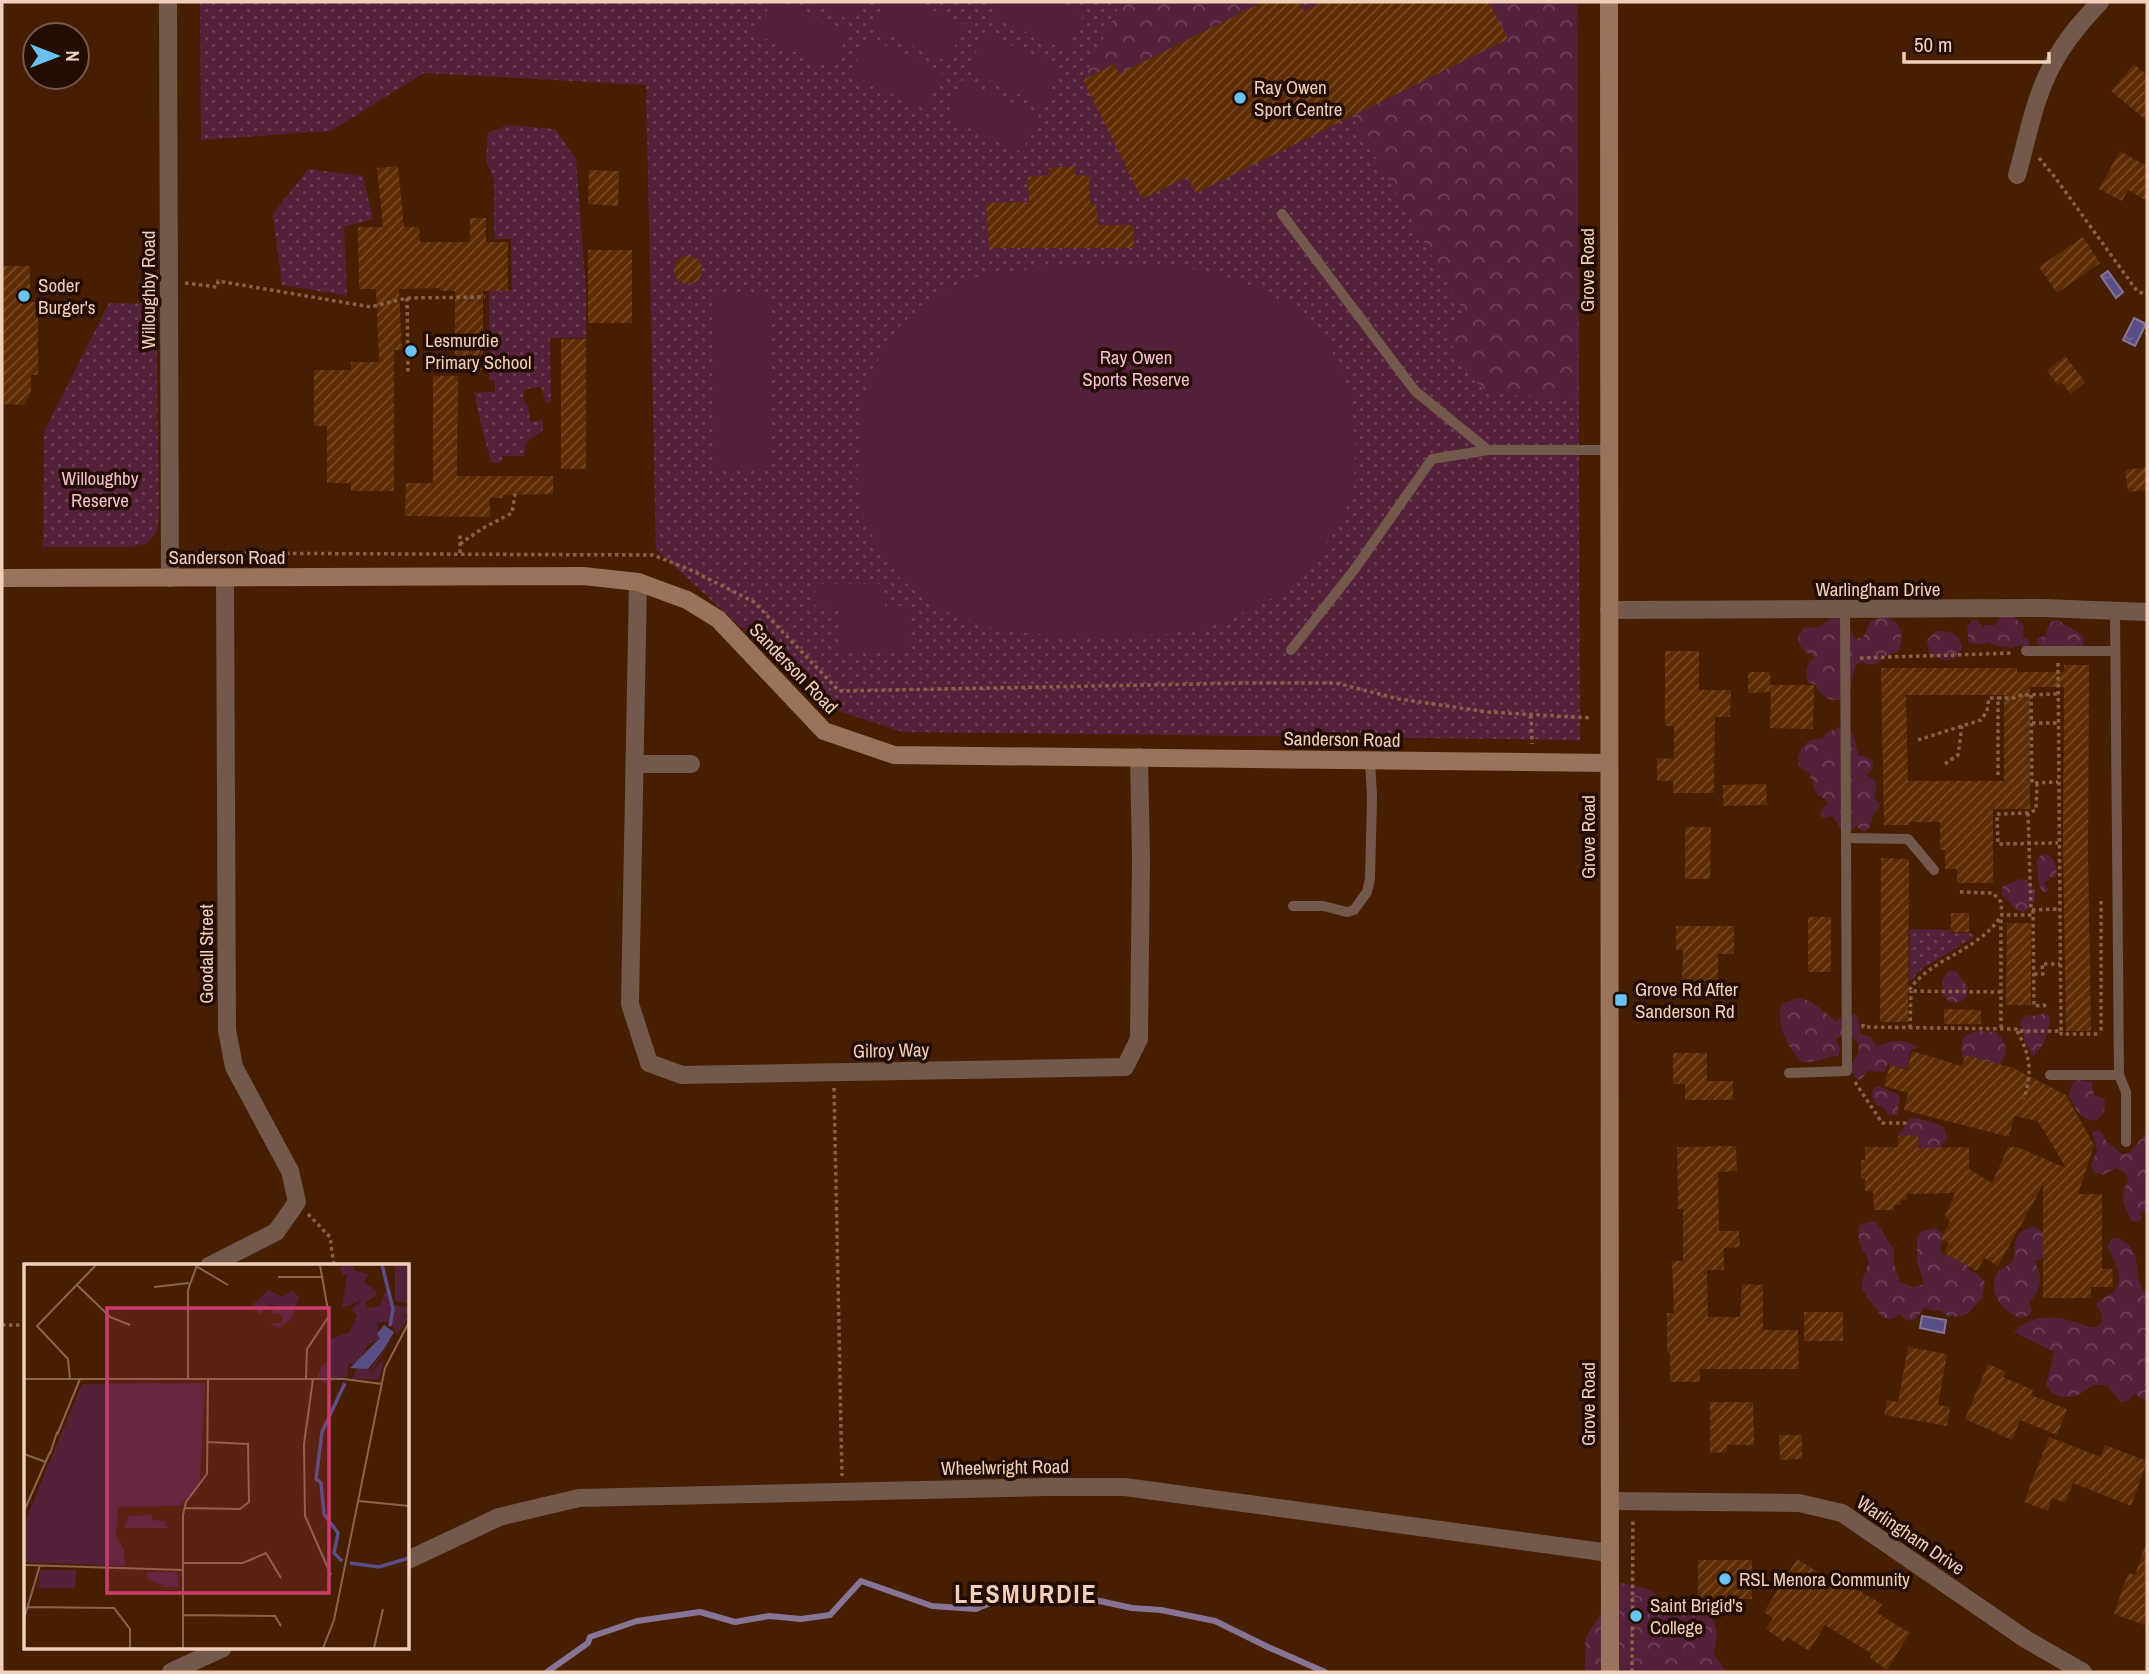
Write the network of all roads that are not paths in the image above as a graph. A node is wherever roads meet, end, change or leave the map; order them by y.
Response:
1 (168, 2) edge
2 (1609, 2) edge
3 (2100, 2) edge
4 (2017, 175) dead end
5 (1282, 214) dead end
6 (1488, 450) junction
7 (1608, 450) junction
8 (2, 578) edge
9 (170, 578) junction
10 (225, 578) junction
11 (638, 582) junction
12 (1609, 610) junction
13 (1845, 610) junction
14 (2115, 611) junction
15 (2147, 612) edge
16 (1291, 650) dead end
17 (2026, 651) road end
18 (2115, 651) junction
19 (1139, 757) junction
20 (1370, 760) junction
21 (1609, 763) junction
22 (635, 764) junction
23 (691, 764) dead end
24 (1846, 838) junction
25 (1934, 870) dead end
26 (1293, 906) dead end
27 (1789, 1073) dead end
28 (2050, 1075) dead end
29 (2119, 1075) junction
30 (2126, 1142) dead end
31 (213, 1264) edge
32 (1610, 1501) junction
33 (1610, 1553) junction
34 (410, 1559) edge
35 (219, 1650) edge
36 (172, 1672) edge
37 (1610, 1672) edge
38 (2083, 1672) edge

1 - 9 street, Willoughby Road
2 - 7 street, Grove Road
3 - 4 street
5 - 6 lane
6 - 7 lane
6 - 16 lane
7 - 12 street, Grove Road
8 - 9 street, Sanderson Road
9 - 10 street, Sanderson Road
10 - 11 street, Sanderson Road
10 - 31 street, Goodall Street
11 - 19 street, Sanderson Road
11 - 22 street, Gilroy Way
12 - 13 street, Warlingham Drive
12 - 21 street, Grove Road
13 - 14 street, Warlingham Drive
13 - 24 lane
14 - 15 street, Warlingham Drive
14 - 18 lane
17 - 18 lane
18 - 29 lane
19 - 20 street, Sanderson Road
19 - 22 street, Gilroy Way
20 - 21 street, Sanderson Road
20 - 26 lane
21 - 32 street, Grove Road
22 - 23 street
24 - 25 lane
24 - 27 lane
28 - 29 lane
29 - 30 lane
32 - 33 street, Grove Road
32 - 38 street, Warlingham Drive
33 - 34 street, Wheelwright Road
33 - 37 street, Grove Road
35 - 36 street

